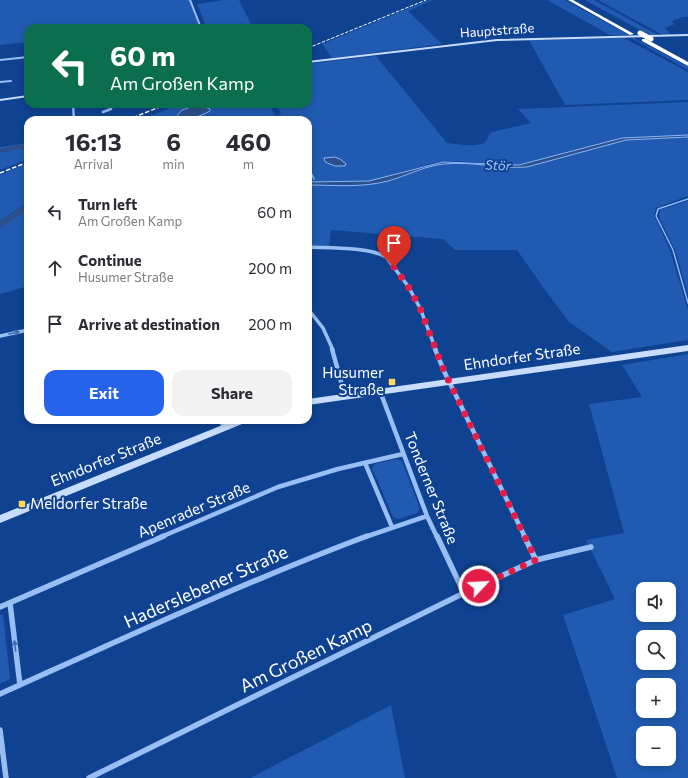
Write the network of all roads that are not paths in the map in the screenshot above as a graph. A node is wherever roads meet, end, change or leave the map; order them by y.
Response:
1 (190, 0) edge
2 (570, 0) edge
3 (578, 0) edge
4 (199, 24) edge
5 (688, 35) edge
6 (24, 57) edge
7 (688, 59) edge
8 (0, 60) edge
9 (312, 62) edge
10 (688, 64) edge
11 (11, 81) dead end
12 (0, 82) edge
13 (24, 97) edge
14 (0, 100) edge
15 (111, 108) edge
16 (104, 112) dead end
17 (312, 247) edge
18 (312, 314) edge
19 (24, 331) edge
20 (0, 336) edge
21 (688, 348) edge
22 (449, 381) junction
23 (380, 391) junction
24 (345, 396) junction
25 (312, 401) edge
26 (223, 424) edge
27 (403, 454) junction
28 (365, 463) junction
29 (427, 516) junction
30 (0, 519) edge
31 (392, 527) junction
32 (591, 547) dead end
33 (536, 560) junction
34 (464, 593) junction
35 (10, 603) junction
36 (0, 607) edge
37 (20, 685) junction
38 (0, 694) edge
39 (0, 730) edge
40 (6, 778) edge
41 (89, 778) edge

1 - 4 street
2 - 10 highway
3 - 7 highway, bridge
5 - 9 street, Hauptstraße
6 - 8 street
11 - 12 street
13 - 14 street
15 - 16 street
17 - 22 street
18 - 24 street
20 -> 19 street
21 - 22 street, Ehndorfer Straße
22 - 23 street, Ehndorfer Straße
22 - 33 street
23 - 24 street, Ehndorfer Straße
23 - 27 street, Tonderner Straße
24 - 25 street, Ehndorfer Straße
26 - 30 street, Ehndorfer Straße
27 - 28 street, Apenrader Straße
27 - 29 street, Tonderner Straße
28 - 31 street
28 - 35 street, Apenrader Straße
29 - 31 street, Haderslebener Straße
29 - 34 street, Tonderner Straße
31 - 37 street, Haderslebener Straße
32 - 33 street, Am Großen Kamp
33 - 34 street, Am Großen Kamp
34 - 41 street, Am Großen Kamp
35 - 36 street, Apenrader Straße
37 -> 35 street
37 - 38 street, Haderslebener Straße
39 - 40 street

